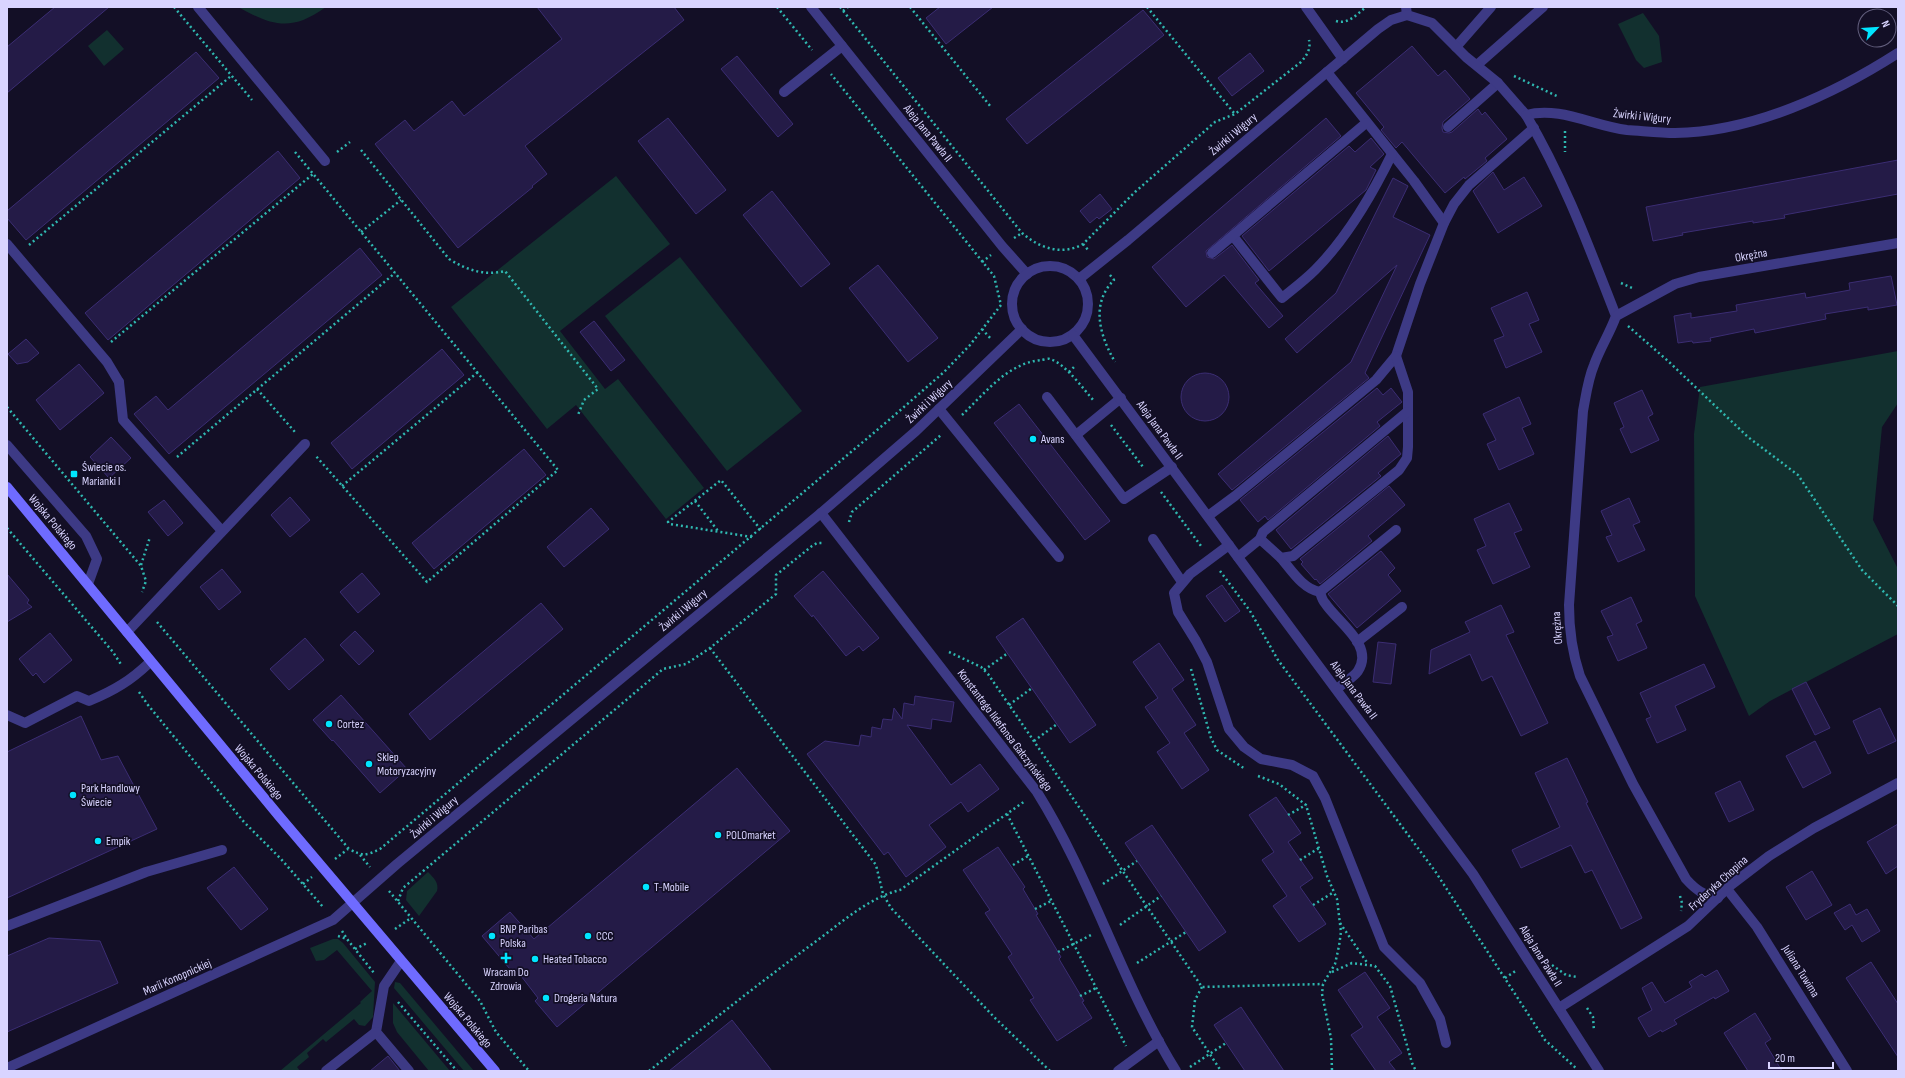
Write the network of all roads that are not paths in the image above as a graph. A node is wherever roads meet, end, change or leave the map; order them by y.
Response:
1 (198, 7) edge
2 (811, 7) edge
3 (1306, 7) edge
4 (1491, 7) edge
5 (1543, 7) edge
6 (1407, 11) edge
7 (842, 46) junction
8 (1456, 47) junction
9 (1898, 53) edge
10 (1343, 59) junction
11 (1477, 65) junction
12 (1326, 72) junction
13 (1498, 83) junction
14 (784, 92) dead end
15 (1526, 115) junction
16 (1366, 123) junction
17 (1448, 127) dead end
18 (1534, 128) junction
19 (1392, 154) junction
20 (325, 161) road end
21 (1444, 223) junction
22 (1233, 236) junction
23 (1898, 243) edge
24 (7, 244) edge
25 (1212, 253) dead end
26 (1027, 274) junction
27 (1079, 278) junction
28 (1616, 316) junction
29 (1022, 329) junction
30 (1073, 335) junction
31 (1396, 356) junction
32 (1047, 397) dead end
33 (1121, 398) junction
34 (939, 409) junction
35 (1407, 412) junction
36 (1076, 435) junction
37 (305, 444) road end
38 (7, 445) edge
39 (1172, 467) junction
40 (7, 487) edge
41 (821, 513) junction
42 (1208, 516) junction
43 (1396, 530) dead end
44 (222, 531) junction
45 (1153, 539) dead end
46 (1260, 540) junction
47 (1230, 544) junction
48 (1059, 557) dead end
49 (1238, 557) junction
50 (1281, 558) junction
51 (1182, 582) junction
52 (88, 584) junction
53 (1320, 592) junction
54 (1402, 607) dead end
55 (126, 632) junction
56 (1357, 642) junction
57 (150, 662) junction
58 (1337, 689) junction
59 (7, 715) edge
60 (1898, 783) edge
61 (222, 850) dead end
62 (1727, 889) junction
63 (1718, 898) junction
64 (353, 903) junction
65 (7, 926) edge
66 (401, 961) junction
67 (1559, 1008) junction
68 (376, 1032) junction
69 (1159, 1041) junction
70 (1446, 1043) dead end
71 (7, 1068) edge
72 (326, 1071) edge
73 (409, 1071) edge
74 (495, 1071) edge
75 (1118, 1071) edge
76 (1176, 1071) edge
77 (1599, 1071) edge
78 (1847, 1071) edge

1 - 20 street
2 - 7 street, Aleja Jana Pawła II
3 - 10 street
4 - 8 street
5 - 11 street
6 - 8 street, Żwirki i Wigury
6 - 10 street, Żwirki i Wigury
7 - 14 street
7 - 26 street, Aleja Jana Pawła II
8 - 11 street, Żwirki i Wigury
9 - 15 street, Żwirki i Wigury
10 - 12 street, Żwirki i Wigury
11 - 13 street, Żwirki i Wigury
12 - 16 street
12 - 27 street, Żwirki i Wigury
13 - 15 street, Żwirki i Wigury
13 - 17 street
15 - 18 street
16 - 19 street
16 - 22 street
18 - 21 street
18 - 28 street
19 - 21 street
19 - 22 street
21 - 31 street
22 - 25 street
23 - 28 street, Okrężna
24 - 44 street
26 - 27 street
26 - 29 street
27 - 30 street
28 - 63 street, Okrężna
29 - 30 street
29 - 34 street, Żwirki i Wigury
30 - 33 street, Aleja Jana Pawła II
31 - 35 street
31 - 42 street
32 - 36 street
33 - 36 street
33 - 39 street, Aleja Jana Pawła II
34 - 41 street, Żwirki i Wigury
34 - 48 street
35 - 46 street
35 - 50 street
36 - 39 street
37 - 44 street
38 - 52 street
39 - 42 street, Aleja Jana Pawła II
40 - 52 street, Wojska Polskiego
41 - 64 street, Żwirki i Wigury
41 - 69 street, Konstantego Ildefonsa Gałczyńskiego
42 - 47 street, Aleja Jana Pawła II
43 - 53 street
44 - 55 street
45 - 51 street
46 - 49 street
46 - 50 street
47 - 49 street, Aleja Jana Pawła II
47 - 51 street
49 - 58 street, Aleja Jana Pawła II
50 - 53 street
51 - 70 street
52 - 55 street, Wojska Polskiego
53 - 56 street
54 - 56 street
55 - 57 street, Wojska Polskiego
56 - 58 street
57 - 59 street
57 - 64 street, Wojska Polskiego
58 - 67 street, Aleja Jana Pawła II
60 - 62 street, Fryderyka Chopina
61 - 65 street
62 - 63 street, Fryderyka Chopina
62 - 78 street, Juliana Tuwima
63 - 67 street, Fryderyka Chopina
64 - 66 street, Wojska Polskiego
64 - 71 street, Marii Konopnickiej
66 - 68 street
66 - 74 street, Wojska Polskiego
67 - 77 street, Aleja Jana Pawła II
68 - 72 street
68 - 73 street
69 - 75 street
69 - 76 street, Konstantego Ildefonsa Gałczyńskiego

